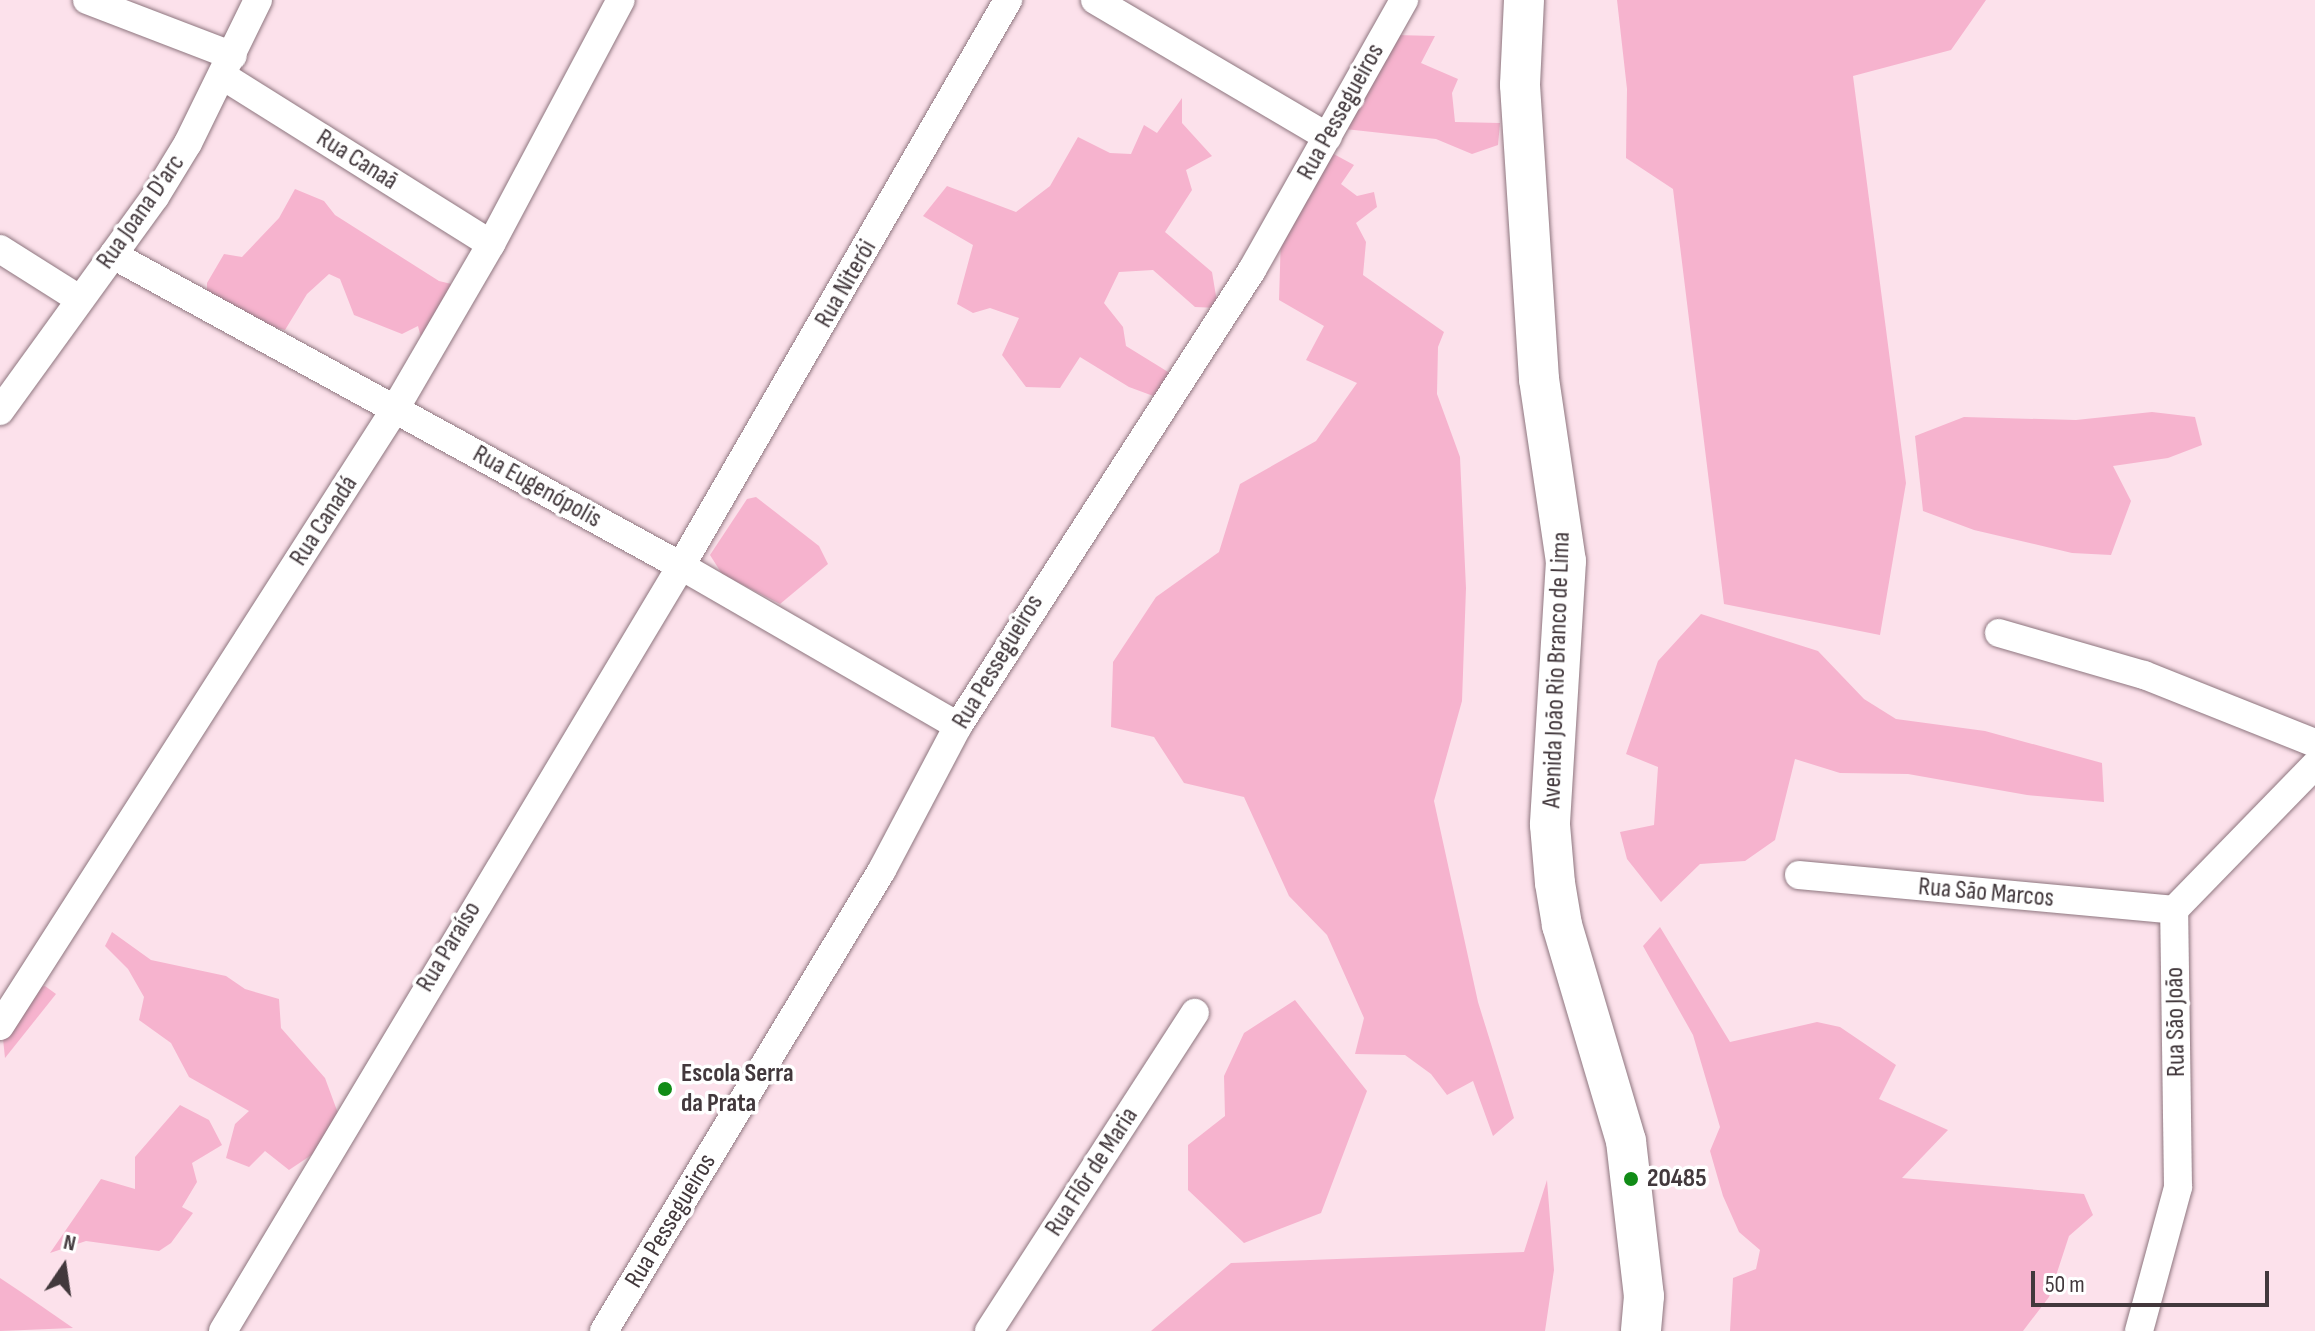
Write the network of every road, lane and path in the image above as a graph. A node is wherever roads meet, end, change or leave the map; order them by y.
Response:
1 (87, 0) edge
2 (258, 0) edge
3 (621, 0) edge
4 (1008, 0) edge
5 (1095, 0) edge
6 (1404, 0) edge
7 (1524, 0) edge
8 (228, 66) junction
9 (1328, 137) junction
10 (491, 244) junction
11 (0, 249) edge
12 (113, 255) junction
13 (79, 299) junction
14 (395, 409) junction
15 (0, 411) edge
16 (681, 566) junction
17 (1999, 633) dead end
18 (958, 726) junction
19 (2315, 743) edge
20 (2315, 765) edge
21 (1799, 875) dead end
22 (2174, 910) junction
23 (1195, 1013) dead end
24 (0, 1026) edge
25 (223, 1331) edge
26 (604, 1331) edge
27 (989, 1331) edge
28 (1641, 1331) edge
29 (2139, 1331) edge

1 - 8 street, Rua Canaã
2 - 8 street, Rua Joana D'arc
3 - 10 street, Rua Canadá
4 - 16 street, Rua Niterói
5 - 9 street
6 - 9 street, Rua Pessegueiros
7 - 28 main road, Avenida João Rio Branco de Lima
8 - 10 street, Rua Canaã
8 - 12 street, Rua Joana D'arc
9 - 18 street, Rua Pessegueiros
10 - 14 street, Rua Canadá
11 - 13 street
12 - 13 street, Rua Joana D'arc
12 - 14 street, Rua Eugenópolis
13 - 15 street, Rua Joana D'arc
14 - 16 street, Rua Eugenópolis
14 - 24 street, Rua Canadá
16 - 18 street, Rua Eugenópolis
16 - 25 street, Rua Paraíso
17 - 19 street
18 - 26 street, Rua Pessegueiros
20 - 22 street
21 - 22 street, Rua São Marcos
22 - 29 street, Rua São João
23 - 27 street, Rua Flôr de Maria

